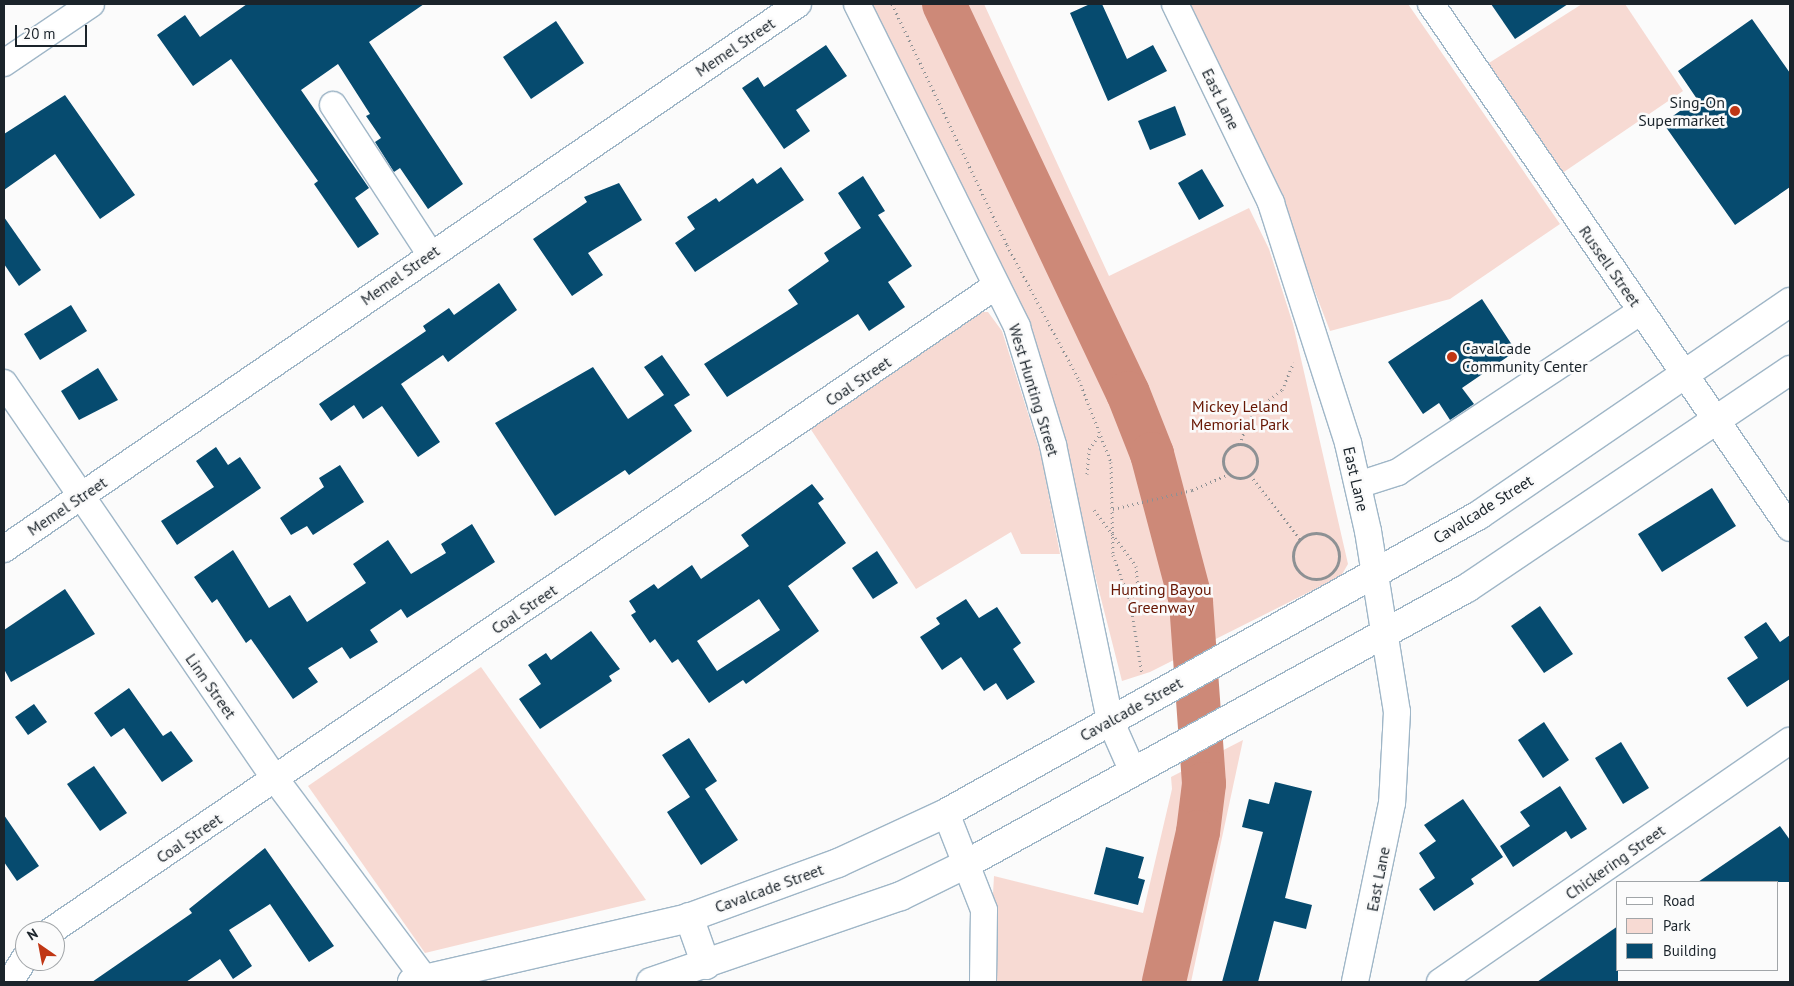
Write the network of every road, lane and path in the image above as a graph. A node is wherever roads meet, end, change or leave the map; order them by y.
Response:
1 (91, 4) edge
2 (798, 4) edge
3 (857, 4) edge
4 (1174, 4) edge
5 (1430, 4) edge
6 (4, 63) edge
7 (334, 105) dead end
8 (430, 254) junction
9 (996, 286) junction
10 (1790, 302) edge
11 (1641, 311) junction
12 (1294, 362) dead end
13 (1790, 370) edge
14 (1683, 377) junction
15 (4, 383) edge
16 (1715, 423) junction
17 (1100, 434) dead end
18 (1239, 444) junction
19 (1229, 474) junction
20 (1250, 475) junction
21 (1086, 482) dead end
22 (1358, 485) junction
23 (81, 497) junction
24 (1091, 504) dead end
25 (1113, 509) dead end
26 (1790, 528) edge
27 (1300, 539) junction
28 (4, 549) edge
29 (1376, 575) junction
30 (1130, 601) dead end
31 (1385, 636) junction
32 (1110, 720) junction
33 (1790, 741) edge
34 (1133, 772) junction
35 (276, 780) junction
36 (946, 814) junction
37 (968, 863) junction
38 (689, 918) junction
39 (65, 922) edge
40 (706, 965) junction
41 (17, 971) edge
42 (422, 981) edge
43 (10, 982) edge
44 (652, 982) edge
45 (983, 982) edge
46 (1355, 982) edge
47 (1440, 982) edge

1 - 6 street
2 - 8 street, Memel Street
3 - 9 street, West Hunting Street
4 - 22 street, East Lane
5 - 11 street, Russell Street
7 - 8 street
8 - 23 street, Memel Street
9 - 32 street, West Hunting Street
9 - 35 street, Coal Street
10 - 14 main road, Cavalcade Street
11 - 14 street, Russell Street
11 - 22 street
12 - 18 path
13 - 16 main road
14 - 16 street, Russell Street
14 - 29 main road, Cavalcade Street
15 - 23 street, Linn Street
16 - 26 street, Russell Street
16 - 31 main road
17 - 21 path
18 - 19 path
18 - 20 path
19 - 20 path
19 - 25 path
20 - 27 path
22 - 29 street, East Lane
23 - 28 street, Memel Street
23 - 35 street, Linn Street
24 - 30 path
27 - 27 path
29 - 31 street, East Lane
29 - 32 main road, Cavalcade Street
31 - 34 main road
31 - 46 street, East Lane
32 - 34 street, West Hunting Street
32 - 36 main road, Cavalcade Street
33 - 47 street, Chickering Street
34 - 37 main road
35 - 39 street, Coal Street
35 - 42 street, Linn Street
36 - 37 street
36 - 38 main road, Cavalcade Street
37 - 40 main road
37 - 45 street
38 - 40 main road
38 - 42 main road, Cavalcade Street
40 - 44 main road
41 - 43 street

